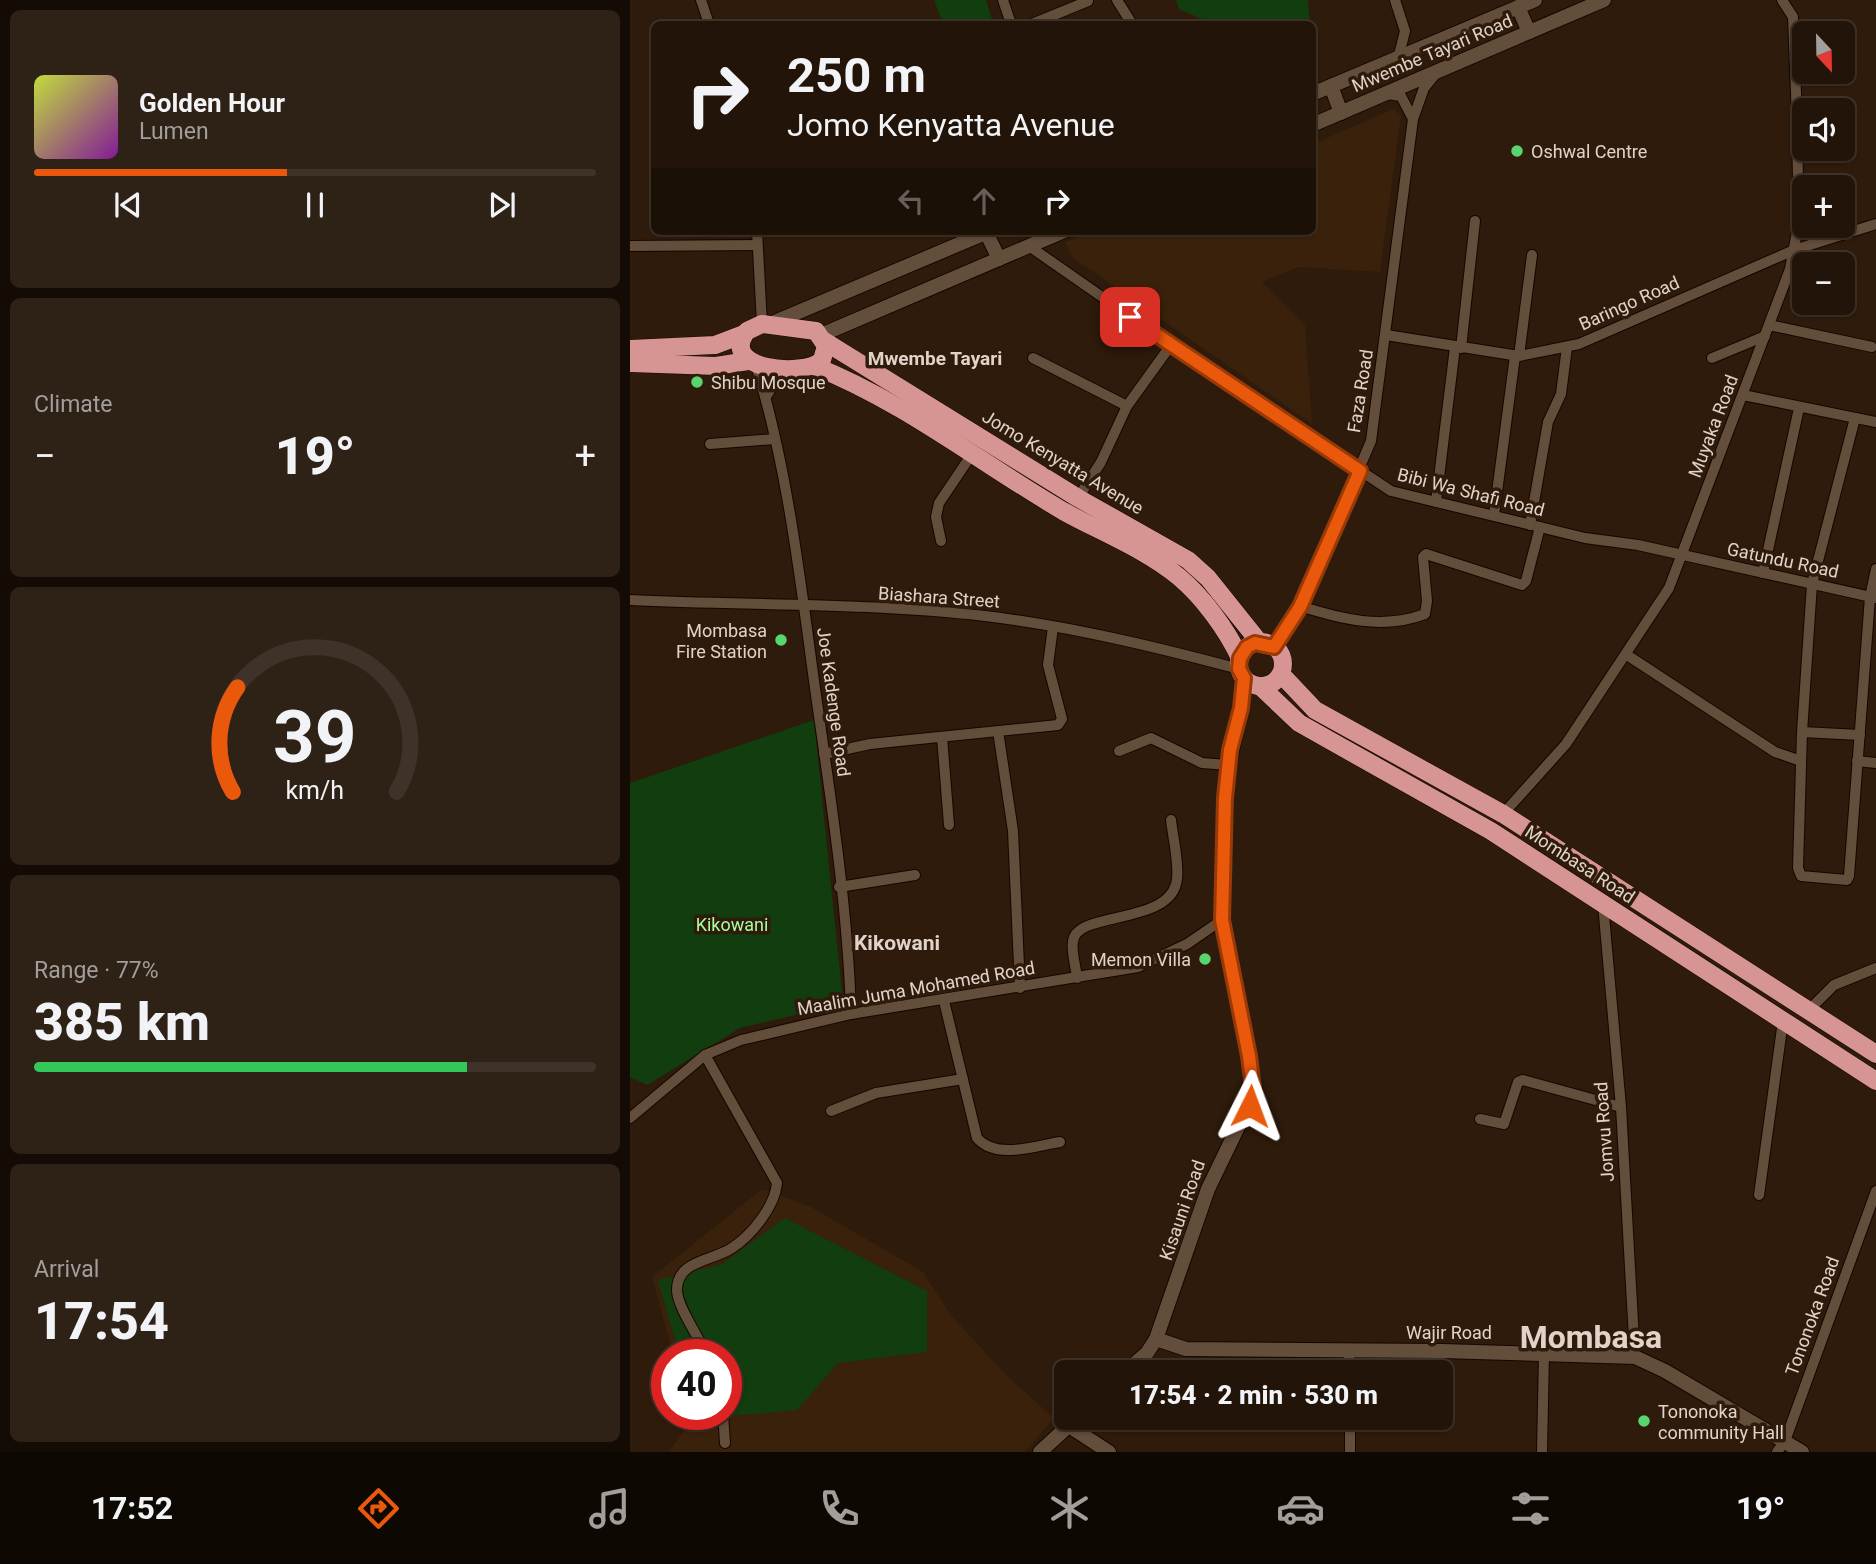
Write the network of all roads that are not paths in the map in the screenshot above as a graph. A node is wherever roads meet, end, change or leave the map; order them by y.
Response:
1 (701, 0) edge
2 (1003, 0) edge
3 (1117, 0) edge
4 (1395, 0) edge
5 (1535, 0) edge
6 (1604, 0) edge
7 (1782, 0) edge
8 (1088, 1) edge
9 (1518, 7) junction
10 (708, 21) edge
11 (1010, 21) edge
12 (1039, 21) edge
13 (1130, 21) edge
14 (1405, 31) junction
15 (1530, 32) junction
16 (1426, 47) junction
17 (1398, 59) junction
18 (1437, 72) junction
19 (1331, 86) junction
20 (1316, 92) edge
21 (1386, 94) junction
22 (1341, 113) junction
23 (1413, 119) junction
24 (1316, 123) edge
25 (1475, 220) dead end
26 (1876, 224) edge
27 (757, 235) edge
28 (981, 235) edge
29 (989, 235) edge
30 (1055, 235) edge
31 (757, 245) junction
32 (630, 246) edge
33 (1029, 246) junction
34 (1794, 250) junction
35 (1532, 255) dead end
36 (999, 259) junction
37 (766, 324) junction
38 (1767, 331) junction
39 (744, 334) junction
40 (1386, 335) junction
41 (822, 338) junction
42 (1746, 342) junction
43 (1171, 345) junction
44 (1872, 347) dead end
45 (1458, 348) junction
46 (1567, 348) junction
47 (630, 349) edge
48 (1760, 351) junction
49 (1517, 356) junction
50 (1033, 358) dead end
51 (1712, 358) dead end
52 (630, 363) edge
53 (752, 363) junction
54 (814, 366) junction
55 (784, 367) junction
56 (1743, 396) junction
57 (766, 397) junction
58 (1127, 406) junction
59 (1800, 408) junction
60 (1855, 418) junction
61 (1876, 422) edge
62 (775, 439) junction
63 (710, 444) dead end
64 (972, 454) junction
65 (1360, 471) junction
66 (1078, 498) junction
67 (1436, 502) junction
68 (1494, 515) junction
69 (1535, 526) junction
70 (941, 541) dead end
71 (1682, 556) junction
72 (1876, 569) edge
73 (1763, 573) junction
74 (1812, 584) junction
75 (1873, 598) edge
76 (630, 600) edge
77 (803, 604) junction
78 (1300, 607) junction
79 (1053, 627) junction
80 (1267, 645) junction
81 (1627, 655) junction
82 (1246, 673) junction
83 (1281, 674) junction
84 (999, 731) junction
85 (1801, 732) junction
86 (1860, 735) junction
87 (942, 737) junction
88 (1119, 751) dead end
89 (824, 754) junction
90 (1801, 761) junction
91 (1857, 761) junction
92 (1876, 762) edge
93 (1228, 765) junction
94 (1503, 814) junction
95 (1171, 820) dead end
96 (949, 825) dead end
97 (915, 875) dead end
98 (839, 887) junction
99 (1603, 904) junction
100 (1222, 920) junction
101 (1876, 968) edge
102 (1077, 978) junction
103 (1020, 988) junction
104 (944, 1001) junction
105 (1810, 1010) junction
106 (851, 1014) junction
107 (1783, 1021) junction
108 (1876, 1054) edge
109 (705, 1055) junction
110 (962, 1079) junction
111 (1876, 1081) edge
112 (1621, 1107) junction
113 (831, 1111) dead end
114 (630, 1118) edge
115 (1480, 1119) dead end
116 (1060, 1142) dead end
117 (1876, 1191) edge
118 (1759, 1195) dead end
119 (698, 1339) edge
120 (1156, 1339) junction
121 (1349, 1350) junction
122 (1544, 1353) junction
123 (1635, 1357) junction
124 (1139, 1360) edge
125 (1349, 1360) edge
126 (724, 1430) edge
127 (1064, 1430) edge
128 (1083, 1430) edge
129 (1350, 1430) edge
130 (725, 1443) dead end
131 (1781, 1447) edge
132 (1040, 1452) edge
133 (1109, 1452) edge
134 (1350, 1452) edge
135 (1542, 1452) edge
136 (1802, 1452) edge

1 - 10 street
2 - 11 street
3 - 13 street
4 - 14 street
5 - 9 street, Mwembe Tayari Road
6 - 15 street, Mwembe Tayari Road
7 - 34 street, Muyaka Road
8 - 12 street
9 - 15 street
9 - 16 street, Mwembe Tayari Road
14 - 16 street
14 - 17 street
15 - 18 street, Mwembe Tayari Road
16 - 17 street, Mwembe Tayari Road
17 - 19 street, Mwembe Tayari Road
18 - 21 street, Mwembe Tayari Road
18 - 23 street, Faza Road
19 - 20 street, Mwembe Tayari Road
19 - 22 street
21 - 22 street, Mwembe Tayari Road
21 - 23 street
22 - 24 street, Mwembe Tayari Road
23 - 40 street, Faza Road
25 - 45 street
26 - 34 street, Baringo Road
27 - 31 street
28 - 37 street
29 - 36 street
30 - 33 street
31 - 32 street
31 - 37 street
33 - 36 street
33 - 43 street, Bibi Wa Shafi Road
34 - 38 street, Muyaka Road
34 - 46 street, Baringo Road
35 - 49 street
36 - 41 street
37 - 39 highway
37 - 41 highway, Jomo Kenyatta Avenue
38 - 42 street
38 - 44 street
38 - 48 street, Muyaka Road
39 - 47 highway
39 - 53 highway
40 - 45 street, Baringo Road
40 - 65 street, Faza Road
41 - 54 highway
41 - 66 highway, Jomo Kenyatta Avenue
42 - 48 street
42 - 51 street
43 - 58 street
43 - 65 street, Bibi Wa Shafi Road
45 - 49 street, Baringo Road
45 - 67 street
46 - 49 street, Baringo Road
46 - 69 street
48 - 56 street, Muyaka Road
49 - 68 street
50 - 58 street
52 - 53 highway
53 - 55 highway
53 - 57 street, Joe Kadenge Road
54 - 55 highway
54 - 64 highway, Mombasa Road
55 - 57 street
56 - 59 street
56 - 71 street, Muyaka Road
57 - 62 street, Joe Kadenge Road
58 - 66 street
59 - 60 street
59 - 73 street
60 - 61 street
60 - 74 street
62 - 63 street
62 - 77 street, Joe Kadenge Road
64 - 70 street
64 - 82 highway, Mombasa Road
65 - 67 street, Bibi Wa Shafi Road
65 - 78 street, Faza Road
66 - 80 highway, Jomo Kenyatta Avenue
67 - 68 street, Bibi Wa Shafi Road
68 - 69 street, Bibi Wa Shafi Road
69 - 71 street, Bibi Wa Shafi Road
69 - 78 street
71 - 73 street, Gatundu Road
71 - 81 street, Muyaka Road
72 - 75 street
73 - 74 street, Gatundu Road
74 - 75 street, Gatundu Road
74 - 85 street
75 - 86 street
76 - 77 street, Biashara Street
77 - 79 street, Biashara Street
77 - 89 street, Joe Kadenge Road
78 - 80 street, Faza Road
79 - 82 street, Biashara Street
79 - 84 street
80 - 82 highway
80 - 83 highway, Jomo Kenyatta Avenue
81 - 90 street
81 - 94 street, Muyaka Road
82 - 83 highway
82 - 93 street, Kisauni Road
82 - 99 highway, Mombasa Road
83 - 94 highway, Mombasa Road
84 - 87 street
84 - 103 street
85 - 86 street
85 - 90 street
86 - 91 street
87 - 89 street
87 - 96 street
88 - 93 street
89 - 98 street, Joe Kadenge Road
90 - 91 street
91 - 92 street
93 - 100 street, Kisauni Road
94 - 105 highway, Mombasa Road
95 - 102 street
97 - 98 street
98 - 106 street, Joe Kadenge Road
99 - 107 highway, Mombasa Road
99 - 112 street, Jomvu Road
100 - 102 street, Maalim Juma Mohamed Road
100 - 120 street, Kisauni Road
101 - 105 street
102 - 103 street, Maalim Juma Mohamed Road
103 - 104 street, Maalim Juma Mohamed Road
104 - 106 street, Maalim Juma Mohamed Road
104 - 110 street
105 - 108 highway, Mombasa Road
106 - 109 street, Maalim Juma Mohamed Road
107 - 111 highway, Mombasa Road
107 - 118 street
109 - 114 street, Maalim Juma Mohamed Road
109 - 119 street
110 - 113 street
110 - 116 street
112 - 115 street
112 - 123 street, Jomvu Road
117 - 131 street, Tononoka Road
120 - 121 street, Wajir Road
120 - 124 street, Kisauni Road
121 - 122 street, Wajir Road
121 - 125 street
122 - 123 street, Wajir Road
122 - 135 street
123 - 131 street, Wajir Road
126 - 130 street
127 - 132 street
128 - 133 street
129 - 134 street
131 - 136 street, Wajir Road

